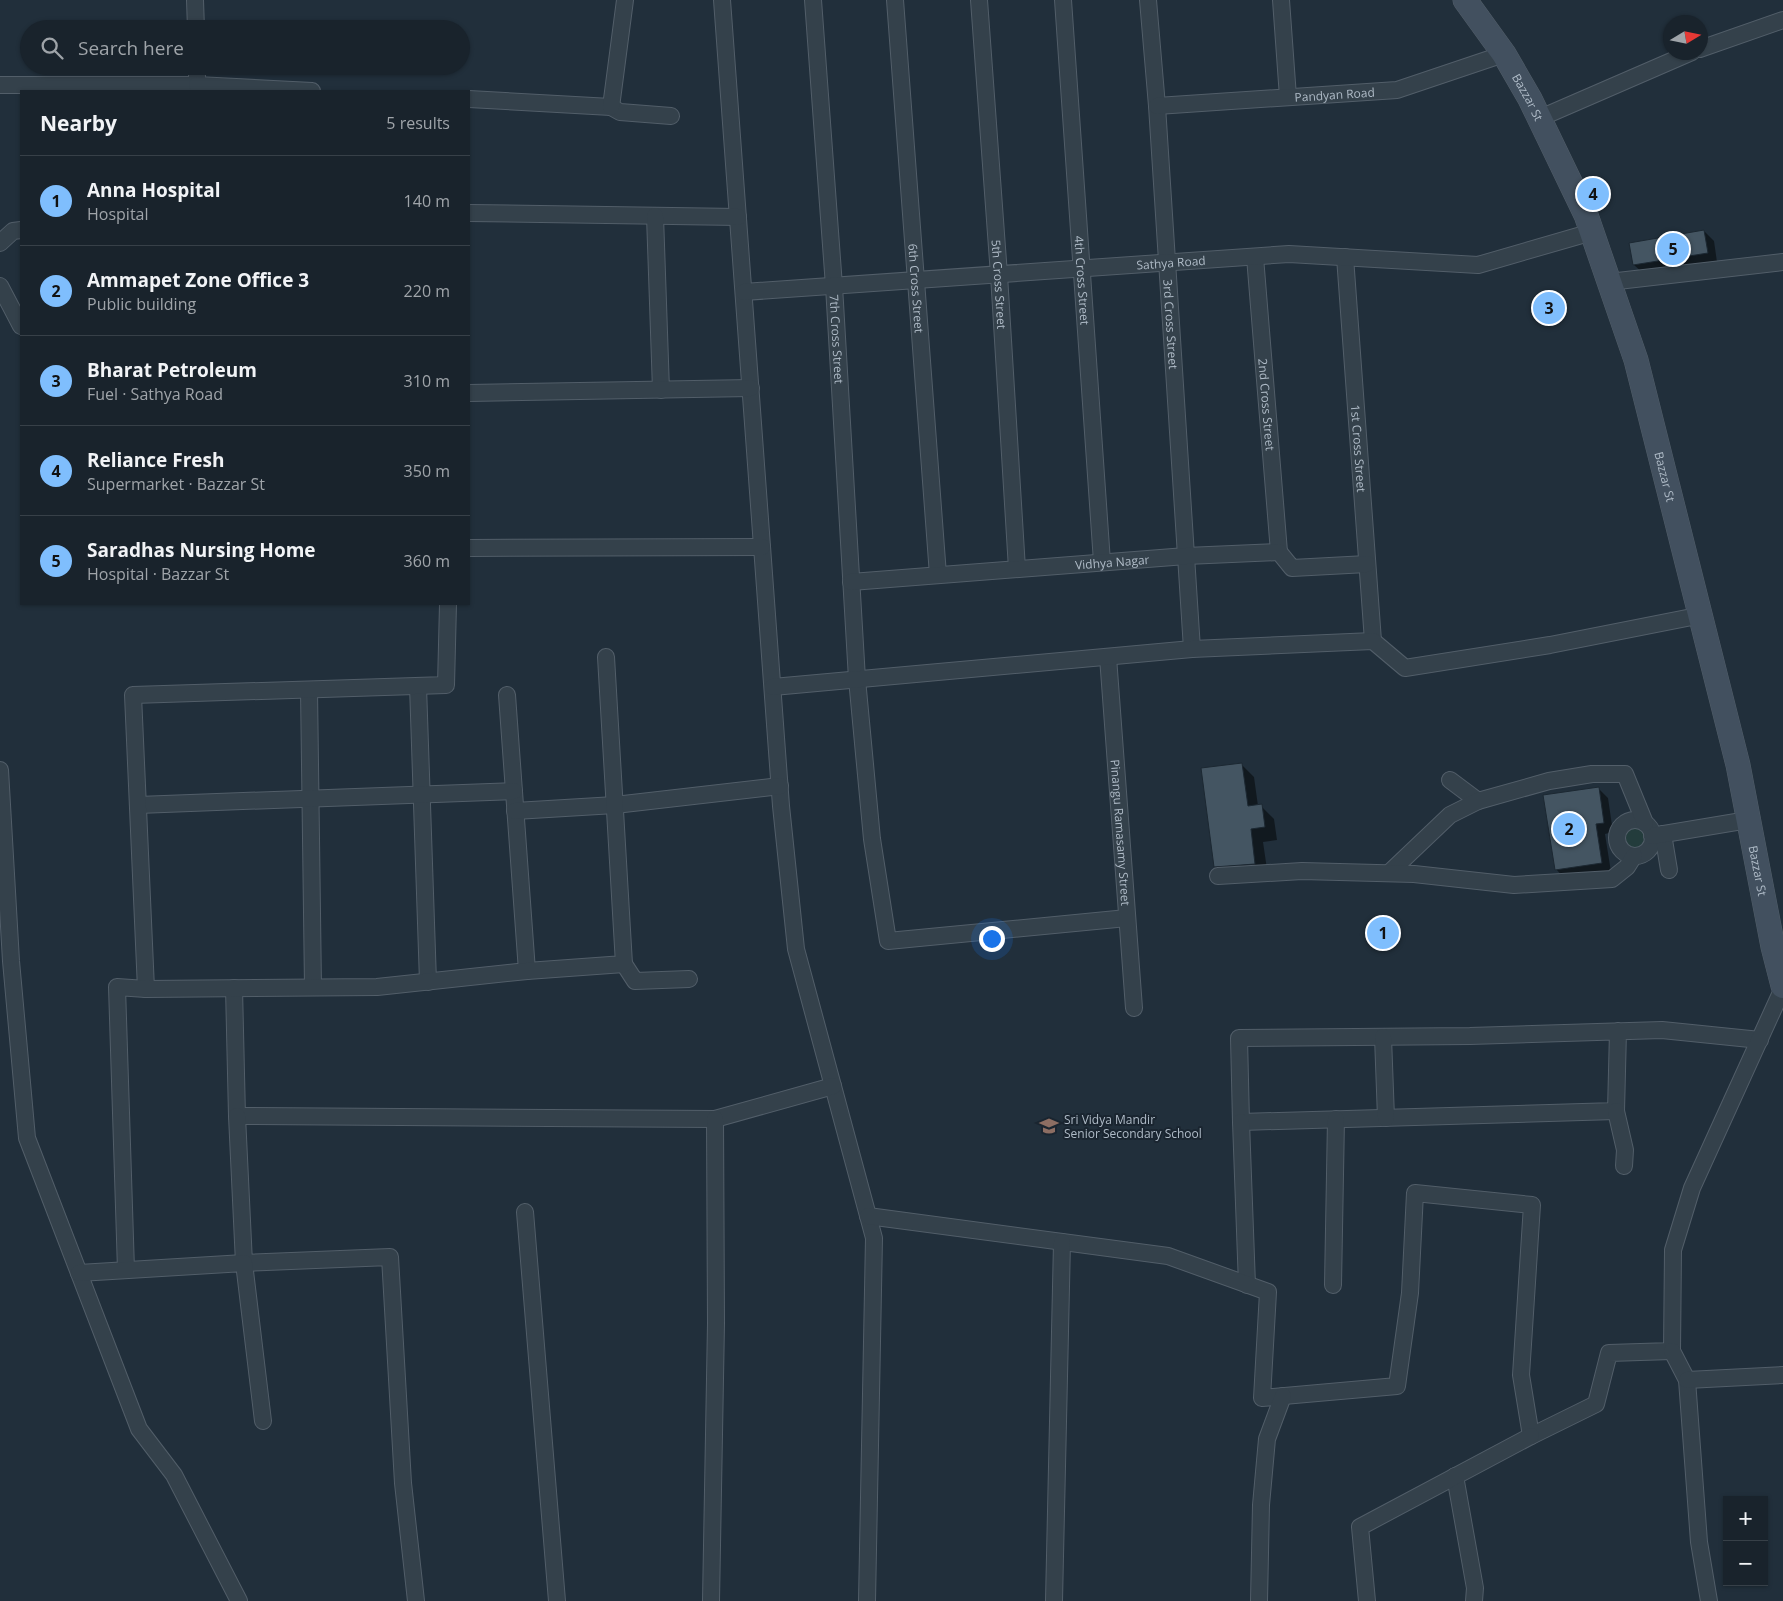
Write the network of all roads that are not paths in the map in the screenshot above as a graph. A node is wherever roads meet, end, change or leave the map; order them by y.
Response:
1 (195, 0) edge
2 (626, 0) edge
3 (722, 0) edge
4 (813, 0) edge
5 (895, 0) edge
6 (979, 0) edge
7 (1062, 0) edge
8 (1148, 0) edge
9 (1281, 0) edge
10 (1465, 0) edge
11 (196, 20) edge
12 (1783, 20) edge
13 (1708, 46) edge
14 (1504, 54) junction
15 (1674, 60) edge
16 (197, 75) edge
17 (0, 85) edge
18 (197, 85) junction
19 (293, 90) edge
20 (1288, 97) junction
21 (470, 99) edge
22 (1158, 106) junction
23 (611, 107) junction
24 (671, 116) dead end
25 (1540, 118) junction
26 (470, 214) edge
27 (654, 216) junction
28 (738, 218) junction
29 (20, 230) edge
30 (1592, 232) junction
31 (0, 243) edge
32 (1255, 257) junction
33 (1344, 257) junction
34 (1783, 262) edge
35 (1168, 264) junction
36 (1081, 270) junction
37 (999, 275) junction
38 (917, 280) junction
39 (1610, 282) junction
40 (0, 286) edge
41 (834, 286) junction
42 (744, 292) junction
43 (20, 324) edge
44 (751, 388) junction
45 (661, 390) junction
46 (470, 393) edge
47 (762, 547) junction
48 (470, 548) edge
49 (1279, 552) junction
50 (1186, 556) junction
51 (1102, 562) junction
52 (1367, 564) junction
53 (1017, 569) junction
54 (938, 575) junction
55 (852, 582) junction
56 (448, 605) edge
57 (1701, 615) junction
58 (1373, 641) junction
59 (1192, 649) junction
60 (606, 656) dead end
61 (1108, 657) junction
62 (857, 680) junction
63 (418, 686) junction
64 (773, 688) junction
65 (308, 690) junction
66 (507, 694) dead end
67 (0, 770) edge
68 (1450, 780) dead end
69 (780, 786) junction
70 (514, 791) junction
71 (422, 794) junction
72 (309, 799) junction
73 (1478, 801) junction
74 (615, 805) junction
75 (138, 806) junction
76 (515, 811) junction
77 (1748, 820) junction
78 (1654, 831) junction
79 (1634, 856) junction
80 (1669, 870) dead end
81 (1389, 873) junction
82 (1218, 876) dead end
83 (1127, 918) junction
84 (5, 939) edge
85 (1778, 946) edge
86 (624, 964) junction
87 (527, 971) junction
88 (689, 979) dead end
89 (428, 982) junction
90 (1783, 987) edge
91 (234, 988) junction
92 (313, 988) junction
93 (146, 989) junction
94 (1134, 1008) dead end
95 (1618, 1031) junction
96 (1383, 1037) junction
97 (1760, 1040) junction
98 (833, 1086) junction
99 (1616, 1111) junction
100 (237, 1116) junction
101 (1386, 1118) junction
102 (715, 1119) junction
103 (1336, 1119) junction
104 (1241, 1122) junction
105 (1624, 1166) dead end
106 (525, 1212) dead end
107 (868, 1216) junction
108 (1062, 1242) junction
109 (244, 1263) junction
110 (126, 1270) junction
111 (79, 1273) junction
112 (1247, 1285) junction
113 (1333, 1285) dead end
114 (1672, 1351) junction
115 (1783, 1375) edge
116 (1687, 1380) junction
117 (1283, 1396) junction
118 (263, 1420) dead end
119 (1531, 1436) junction
120 (1455, 1476) junction
121 (239, 1601) edge
122 (416, 1601) edge
123 (557, 1601) edge
124 (711, 1601) edge
125 (866, 1601) edge
126 (1054, 1601) edge
127 (1259, 1601) edge
128 (1367, 1601) edge
129 (1474, 1601) edge
130 (1709, 1601) edge

1 - 11 street
2 - 23 street
3 - 28 street
4 - 41 street, 7th Cross Street
5 - 38 street, 6th Cross Street
6 - 37 street, 5th Cross Street
7 - 36 street, 4th Cross Street
8 - 22 street, 3rd Cross Street
9 - 20 street
10 - 14 main road, Bazzar St
12 - 13 street
14 - 20 street, Pandyan Road
14 - 25 main road, Bazzar St
15 - 25 street
16 - 18 street
17 - 18 street
18 - 19 street
20 - 22 street, Pandyan Road
21 - 23 street
22 - 35 street, 3rd Cross Street
23 - 24 street
25 - 30 main road, Bazzar St
26 - 27 street
27 - 28 street
27 - 45 street
28 - 42 street
29 - 31 street
30 - 33 street, Sathya Road
30 - 39 main road, Bazzar St
32 - 33 street, Sathya Road
32 - 35 street, Sathya Road
32 - 49 street, 2nd Cross Street
33 - 52 street, 1st Cross Street
34 - 39 street
35 - 36 street, Sathya Road
35 - 50 street, 3rd Cross Street
36 - 37 street, Sathya Road
36 - 51 street, 4th Cross Street
37 - 38 street, Sathya Road
37 - 53 street, 5th Cross Street
38 - 41 street, Sathya Road
38 - 54 street, 6th Cross Street
39 - 57 main road, Bazzar St
40 - 43 street
41 - 42 street, Sathya Road
41 - 55 street, 7th Cross Street
42 - 44 street
44 - 45 street
44 - 47 street
45 - 46 street
47 - 48 street
47 - 64 street
49 - 50 street, Vidhya Nagar
49 - 52 street
50 - 51 street, Vidhya Nagar
50 - 59 street, 3rd Cross Street
51 - 53 street, Vidhya Nagar
52 - 58 street, 1st Cross Street
53 - 54 street, Vidhya Nagar
54 - 55 street, Vidhya Nagar
55 - 62 street, 7th Cross Street
56 - 63 street
57 - 58 street
57 - 77 main road, Bazzar St
58 - 59 street
59 - 61 street
60 - 74 street
61 - 62 street
61 - 83 street, Pinangu Ramasamy Street
62 - 64 street
62 - 83 street, 7th Cross Street
63 - 65 street
63 - 71 street
64 - 69 street
65 - 72 street
65 - 75 street
66 - 70 street
67 - 84 street
68 - 73 street
69 - 74 street
69 - 98 street
70 - 71 street
70 - 76 street
71 - 72 street
71 - 89 street
72 - 75 street
72 - 92 street
73 - 78 street
73 - 81 street
74 - 76 street
74 - 86 street
75 - 93 street
76 - 87 street
77 - 78 street
77 - 85 main road, Bazzar St
78 - 79 street
78 - 79 street
78 - 80 street
79 - 81 street
81 - 82 street
83 - 94 street, Pinangu Ramasamy Street
84 - 111 street
85 - 90 main road, Bazzar St
86 - 87 street
86 - 88 street
87 - 89 street
89 - 92 street
90 - 97 street
91 - 92 street
91 - 93 street
91 - 100 street
93 - 110 street
95 - 96 street
95 - 97 street
95 - 99 street
96 - 101 street
96 - 104 street
97 - 114 street
98 - 102 street
98 - 107 street
99 - 101 street
99 - 105 street
100 - 102 street
100 - 109 street
101 - 103 street
102 - 124 street
103 - 104 street
103 - 113 street
104 - 112 street
106 - 123 street
107 - 108 street
107 - 125 street
108 - 112 street
108 - 126 street
109 - 110 street
109 - 118 street
109 - 122 street
110 - 111 street
111 - 121 street
112 - 117 street
114 - 116 street
114 - 119 street
115 - 116 street
116 - 130 street
117 - 119 street
117 - 127 street
119 - 120 street
120 - 128 street
120 - 129 street

